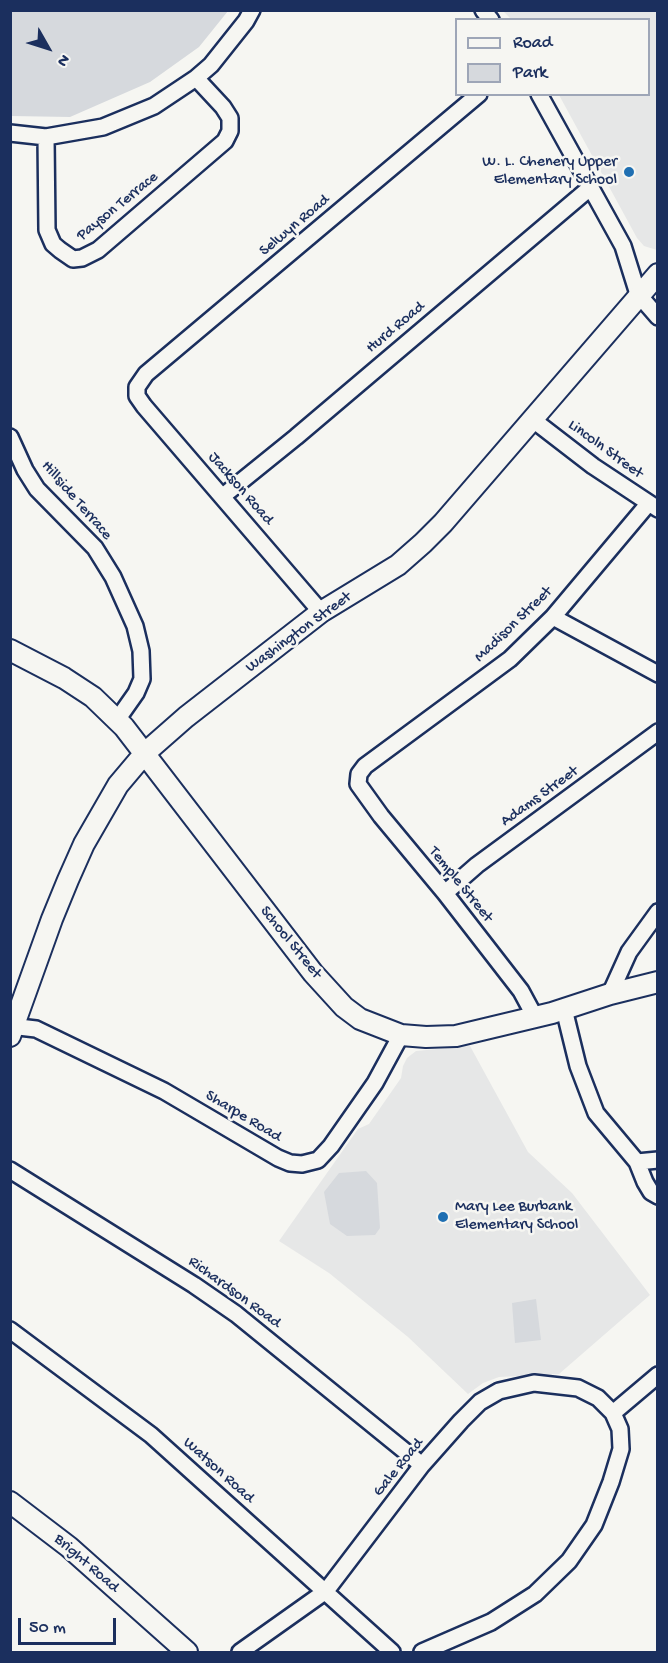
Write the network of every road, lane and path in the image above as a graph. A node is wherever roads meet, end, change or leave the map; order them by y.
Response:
1 (252, 10) edge
2 (196, 78) junction
3 (477, 96) edge
4 (540, 96) edge
5 (10, 133) edge
6 (46, 137) junction
7 (591, 187) junction
8 (657, 274) edge
9 (638, 294) junction
10 (657, 317) edge
11 (137, 388) joint
12 (532, 419) junction
13 (10, 437) edge
14 (223, 496) junction
15 (653, 506) edge
16 (321, 612) junction
17 (553, 617) junction
18 (10, 650) edge
19 (657, 674) edge
20 (117, 720) junction
21 (657, 732) edge
22 (145, 753) junction
23 (358, 775) joint
24 (445, 893) junction
25 (657, 912) edge
26 (657, 982) edge
27 (610, 994) junction
28 (564, 1009) junction
29 (535, 1017) junction
30 (12, 1029) edge
31 (401, 1035) junction
32 (657, 1160) edge
33 (637, 1162) junction
34 (10, 1170) edge
35 (657, 1196) edge
36 (10, 1330) edge
37 (657, 1375) edge
38 (613, 1413) junction
39 (422, 1465) junction
40 (10, 1502) edge
41 (326, 1591) junction
42 (187, 1653) edge
43 (240, 1653) edge
44 (392, 1653) edge
45 (422, 1653) edge

1 - 2 street
2 - 6 street
2 - 6 street, Payson Terrace
3 - 11 street, Selwyn Road
4 - 7 street
5 - 6 street
7 - 9 street
7 - 14 street, Hurd Road
8 - 9 street, Washington Street
9 - 10 street
9 - 12 street, Washington Street
11 - 14 street, Jackson Road
12 - 15 street, Lincoln Street
12 - 16 street, Washington Street
13 - 20 street, Hillside Terrace
14 - 16 street, Jackson Road
15 - 17 street, Madison Street
16 - 22 street, Washington Street
17 - 19 street
17 - 23 street, Madison Street
18 - 20 street, School Street
20 - 22 street, School Street
21 - 24 street, Adams Street
22 - 30 street, Washington Street
22 - 31 street, School Street
23 - 24 street, Temple Street
24 - 29 street, Temple Street
25 - 27 street
26 - 27 street, School Street
27 - 28 street, School Street
28 - 29 street, School Street
28 - 33 street
29 - 31 street, School Street
30 - 31 street, Sharpe Road
32 - 33 street
33 - 35 street
34 - 39 street, Richardson Road
36 - 41 street, Watson Road
37 - 38 street
38 - 39 street, Gale Road
38 - 45 street
39 - 41 street, Gale Road
40 - 42 street, Bright Road
41 - 43 street, Gale Road
41 - 44 street, Watson Road

